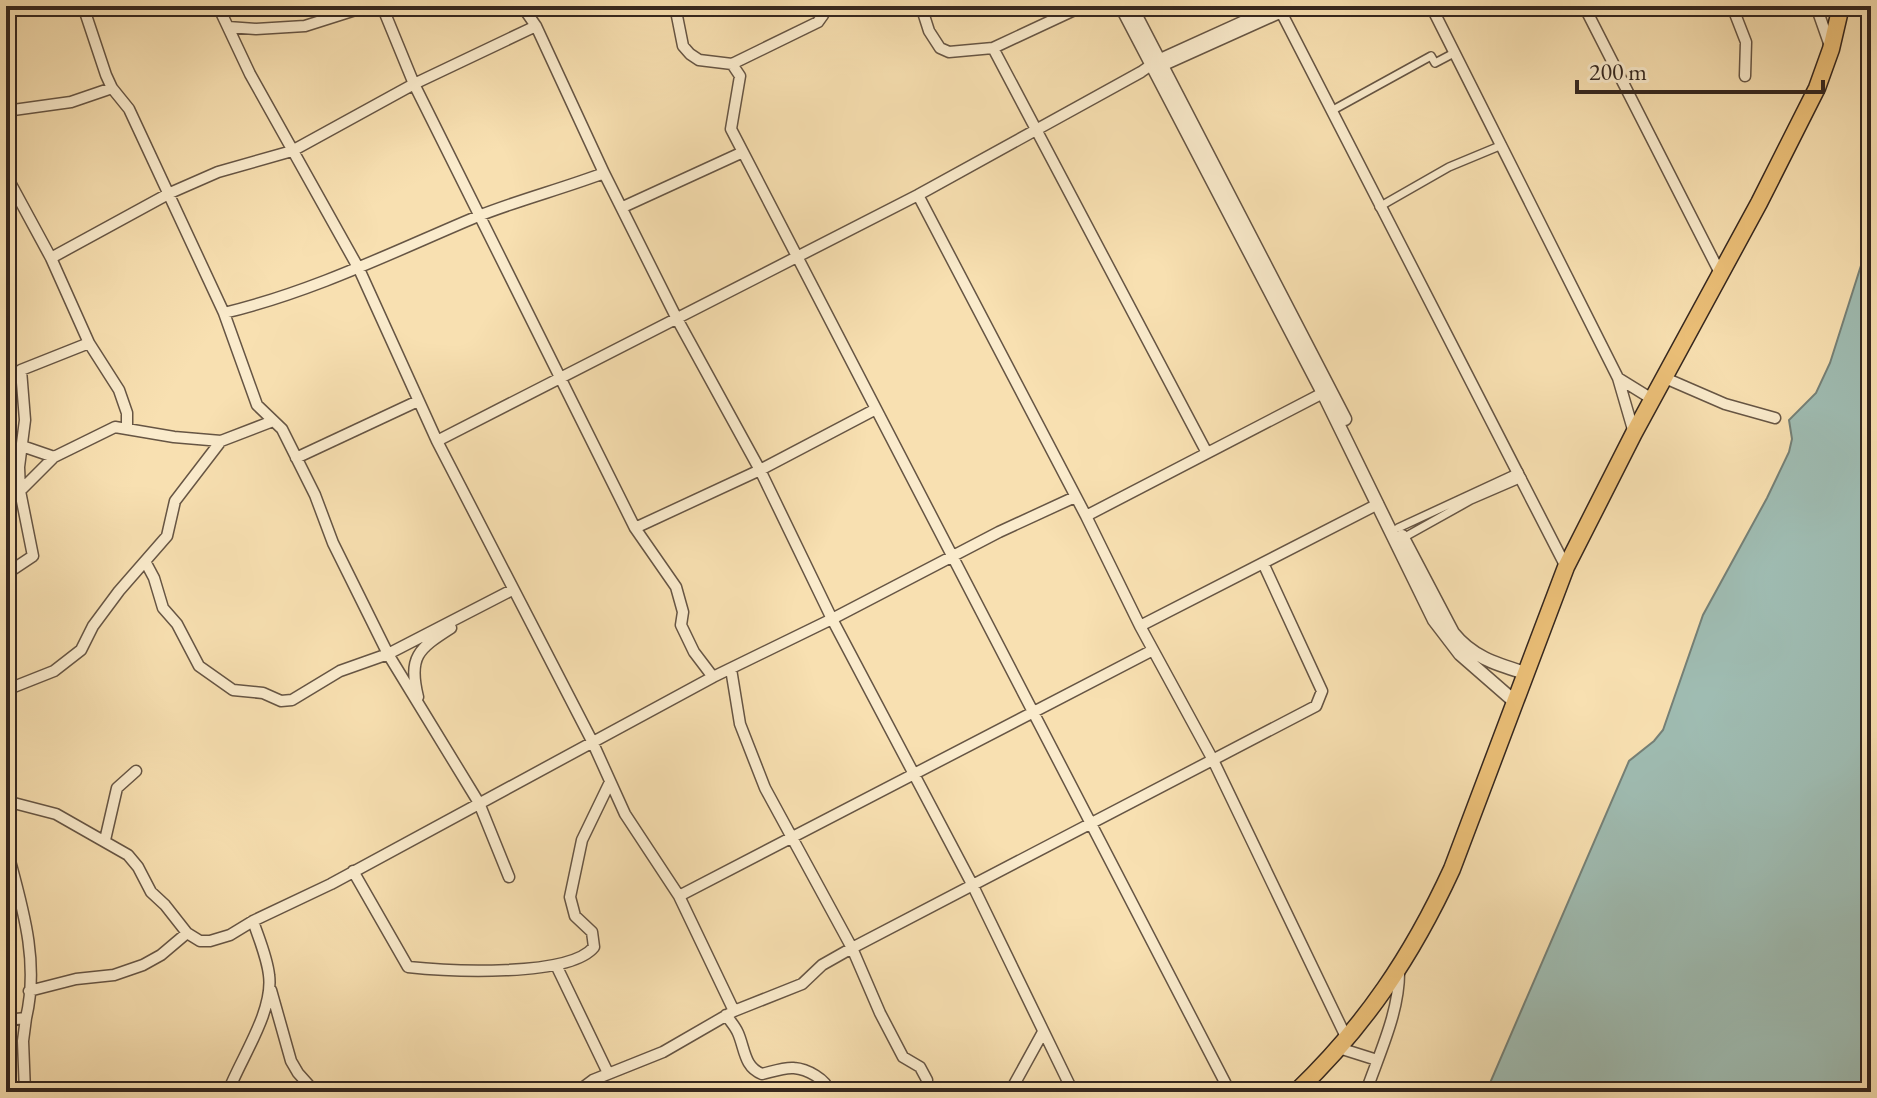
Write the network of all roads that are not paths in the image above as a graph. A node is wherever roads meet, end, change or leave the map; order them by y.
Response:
1 (83, 6) edge
2 (218, 6) edge
3 (368, 6) edge
4 (382, 6) edge
5 (524, 6) edge
6 (675, 6) edge
7 (819, 6) edge
8 (921, 6) edge
9 (1083, 6) edge
10 (1121, 6) edge
11 (1131, 6) edge
12 (1295, 6) edge
13 (1431, 6) edge
14 (1584, 6) edge
15 (1732, 6) edge
16 (1816, 6) edge
17 (1841, 6) edge
18 (1279, 8) edge
19 (536, 26) junction
20 (228, 27) junction
21 (993, 48) junction
22 (1831, 49) junction
23 (1454, 53) junction
24 (732, 64) junction
25 (1153, 67) junction
26 (1745, 76) dead end
27 (414, 84) junction
28 (112, 88) junction
29 (1333, 110) junction
30 (6, 111) edge
31 (1037, 129) junction
32 (1502, 145) junction
33 (292, 151) junction
34 (743, 152) junction
35 (604, 173) junction
36 (6, 175) edge
37 (170, 193) junction
38 (918, 195) junction
39 (623, 207) junction
40 (1379, 207) junction
41 (480, 216) junction
42 (798, 256) junction
43 (51, 258) junction
44 (359, 269) junction
45 (1720, 273) junction
46 (224, 313) junction
47 (676, 317) junction
48 (89, 343) junction
49 (559, 378) junction
50 (1618, 378) junction
51 (1665, 378) junction
52 (1323, 393) junction
53 (1652, 399) junction
54 (418, 401) junction
55 (876, 409) junction
56 (1775, 418) dead end
57 (273, 421) junction
58 (127, 429) junction
59 (1634, 433) junction
60 (221, 441) junction
61 (437, 441) junction
62 (22, 446) junction
63 (1207, 453) junction
64 (54, 457) junction
65 (296, 458) junction
66 (760, 470) junction
67 (1521, 475) junction
68 (20, 491) junction
69 (6, 496) edge
70 (1075, 497) junction
71 (1378, 504) junction
72 (1086, 516) junction
73 (635, 528) junction
74 (1400, 533) junction
75 (951, 556) junction
76 (146, 563) junction
77 (1263, 563) junction
78 (1566, 567) junction
79 (6, 574) edge
80 (512, 590) junction
81 (477, 608) junction
82 (832, 619) junction
83 (1140, 626) junction
84 (1153, 650) junction
85 (388, 654) junction
86 (731, 669) junction
87 (1524, 676) junction
88 (713, 677) junction
89 (6, 690) edge
90 (1516, 699) junction
91 (424, 714) junction
92 (1034, 714) junction
93 (592, 741) junction
94 (1213, 760) junction
95 (136, 771) dead end
96 (912, 774) junction
97 (610, 782) junction
98 (6, 801) edge
99 (479, 803) junction
100 (1092, 824) junction
101 (792, 835) junction
102 (105, 840) junction
103 (6, 846) edge
104 (353, 871) junction
105 (509, 877) dead end
106 (973, 886) junction
107 (679, 896) junction
108 (253, 921) junction
109 (187, 933) junction
110 (852, 948) junction
111 (556, 965) junction
112 (1399, 970) junction
113 (269, 984) junction
114 (29, 991) junction
115 (730, 1013) junction
116 (26, 1018) junction
117 (6, 1020) edge
118 (1043, 1032) junction
119 (1343, 1044) junction
120 (1377, 1060) junction
121 (608, 1073) junction
122 (25, 1092) edge
123 (228, 1092) edge
124 (315, 1092) edge
125 (577, 1092) edge
126 (830, 1092) edge
127 (925, 1092) edge
128 (1010, 1092) edge
129 (1073, 1092) edge
130 (1230, 1092) edge
131 (1296, 1092) edge
132 (1366, 1092) edge

1 - 28 street
2 - 20 street
3 - 20 street
4 - 27 street
5 - 19 street
6 - 24 street
7 - 24 street
8 - 21 street
9 - 21 street
10 - 25 street
11 - 25 street
12 - 18 street
13 - 23 street
14 - 45 street
15 - 26 street
16 - 22 street
17 - 22 highway
18 - 25 street
18 - 29 street
19 - 27 street
19 - 35 street
20 - 33 street
21 - 31 street
22 - 45 highway
23 - 29 street
23 - 32 street
24 - 34 street
25 - 31 street
25 - 52 street
25 - 74 street
27 - 33 street
27 - 41 street
28 - 30 street
28 - 37 street
29 - 40 street
31 - 38 street
31 - 63 street
32 - 40 street
32 - 50 street
33 - 37 street
33 - 44 street
34 - 39 street
34 - 42 street
35 - 39 street
35 - 41 street
36 - 43 street
37 - 43 street
37 - 46 street
38 - 42 street
38 - 70 street
39 - 47 street
40 - 67 street
41 - 44 street
41 - 49 street
42 - 47 street
42 - 55 street
43 - 48 street
44 - 46 street
44 - 54 street
45 - 51 highway
46 - 57 street
47 - 49 street
47 - 66 street
48 - 58 street
48 - 62 street
49 - 61 street
49 - 73 street
50 - 53 street
50 - 59 street
51 - 53 highway
51 - 56 street
52 - 63 street
52 - 71 street
53 - 59 highway
54 - 61 street
54 - 65 street
55 - 66 street
55 - 75 street
57 - 60 street
57 - 65 street
58 - 60 street
58 - 64 street
59 - 78 highway
60 - 76 street
61 - 80 street
62 - 64 street
62 - 68 street
63 - 72 street
64 - 68 street
65 - 85 street
66 - 73 street
66 - 82 street
67 - 74 street
67 - 78 street
68 - 69 street
68 - 79 street
70 - 72 street
70 - 75 street
71 - 77 street
71 - 90 street
72 - 83 street
73 - 88 street
74 - 87 street
75 - 82 street
75 - 92 street
76 - 85 street
76 - 89 street
77 - 83 street
77 - 94 street
78 - 87 highway
80 - 81 street
80 - 93 street
81 - 85 street
81 - 91 street
82 - 86 street
82 - 96 street
83 - 84 street
84 - 92 street
84 - 94 street
85 - 91 street
86 - 88 street
86 - 101 street
87 - 90 highway
88 - 93 street
90 - 112 highway
91 - 99 street
92 - 96 street
92 - 100 street
93 - 97 street
93 - 99 street
94 - 100 street
94 - 119 street
95 - 102 street
96 - 101 street
96 - 106 street
97 - 107 street
97 - 111 street
98 - 102 street
99 - 104 street
99 - 105 street
100 - 106 street
100 - 130 street
101 - 107 street
101 - 110 street
102 - 109 street
103 - 114 street
104 - 108 street
104 - 111 street
106 - 110 street
106 - 118 street
107 - 115 street
108 - 109 street
108 - 113 street
109 - 114 street
110 - 115 street
110 - 127 street
111 - 121 street
112 - 119 highway
112 - 120 street
113 - 123 street
113 - 124 street
114 - 116 street
115 - 121 street
115 - 126 street
116 - 117 street
116 - 122 street
118 - 128 street
118 - 129 street
119 - 120 street
119 - 131 highway
120 - 132 street
121 - 125 street

